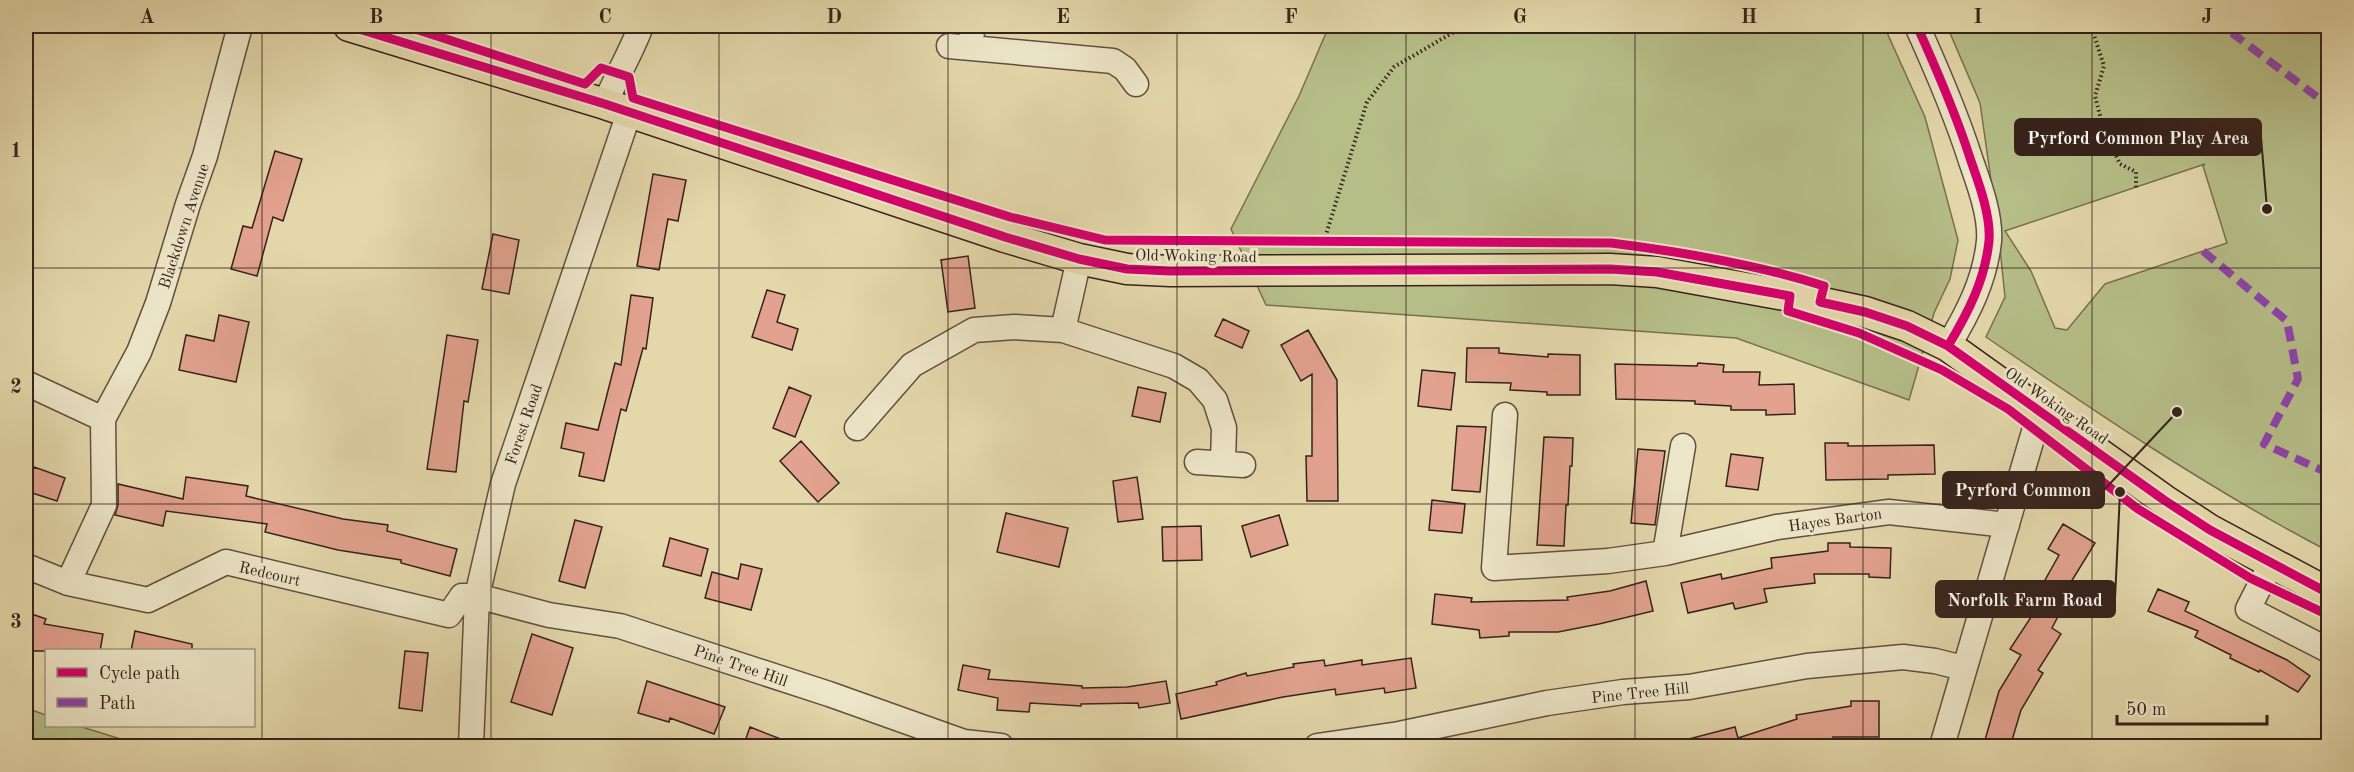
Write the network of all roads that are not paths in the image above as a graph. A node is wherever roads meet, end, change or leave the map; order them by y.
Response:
1 (240, 26) edge
2 (349, 26) edge
3 (641, 26) edge
4 (1917, 26) edge
5 (964, 40) edge
6 (1136, 84) dead end
7 (617, 109) junction
8 (1079, 259) junction
9 (1063, 330) junction
10 (1948, 346) junction
11 (26, 383) edge
12 (2040, 411) junction
13 (1505, 415) dead end
14 (103, 419) junction
15 (857, 428) dead end
16 (1683, 446) dead end
17 (1197, 462) dead end
18 (2007, 525) junction
19 (1665, 554) junction
20 (2271, 564) junction
21 (26, 566) edge
22 (68, 583) junction
23 (2328, 593) edge
24 (477, 596) junction
25 (2328, 650) edge
26 (1963, 668) junction
27 (471, 747) edge
28 (1001, 747) edge
29 (1317, 747) edge
30 (1942, 747) edge

1 - 14 street, Blackdown Avenue
2 - 7 main road, Old Woking Road
3 - 7 street, Forest Road
4 - 10 street
5 - 6 street
7 - 8 main road, Old Woking Road
7 - 24 street, Forest Road
8 - 9 street
8 - 10 main road, Old Woking Road
9 - 15 street
9 - 17 street
10 - 12 main road, Old Woking Road
11 - 14 street
12 - 18 street
12 - 20 main road, Old Woking Road
13 - 19 street, Hayes Barton
14 - 22 street, Blackdown Avenue
16 - 19 street
18 - 19 street, Hayes Barton
18 - 26 street
20 - 23 main road, Old Woking Road
20 - 25 street
21 - 22 street, Redcourt
22 - 24 street, Redcourt
24 - 27 street, Forest Road
24 - 28 street, Pine Tree Hill
26 - 29 street, Pine Tree Hill
26 - 30 street

